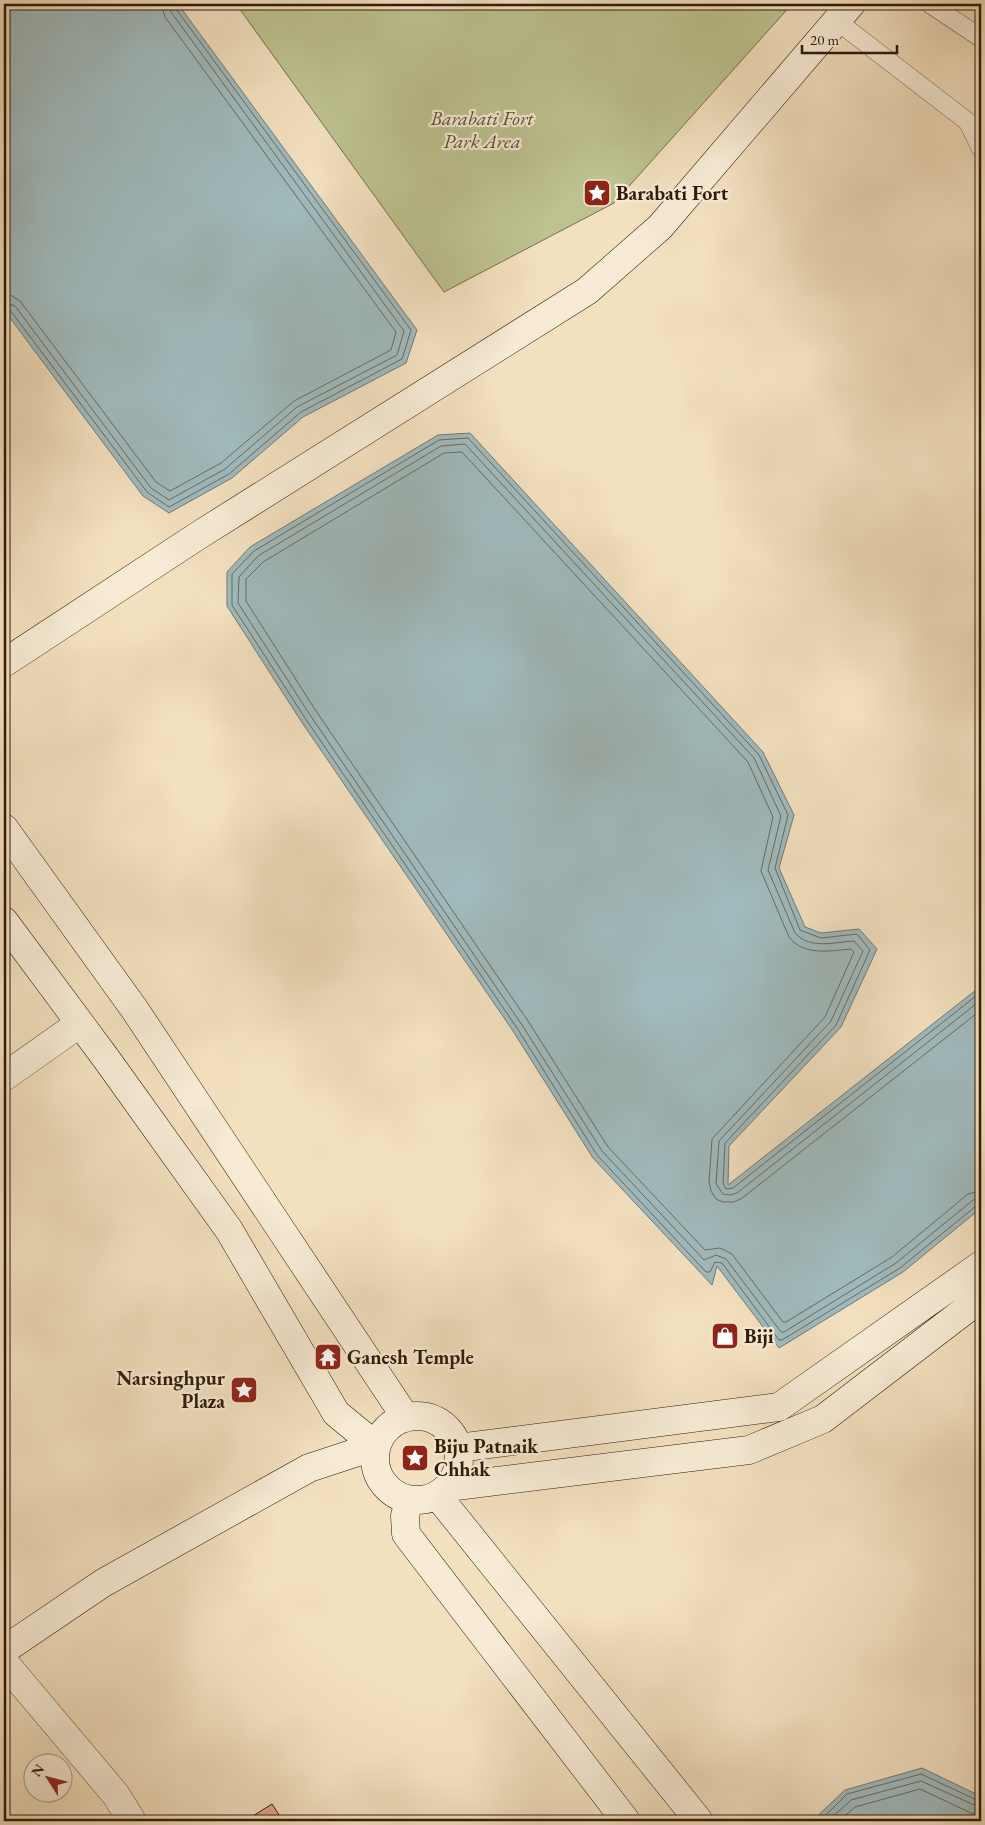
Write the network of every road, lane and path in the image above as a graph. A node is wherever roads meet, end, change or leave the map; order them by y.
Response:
1 (930, 4) edge
2 (844, 12) edge
3 (981, 38) edge
4 (980, 141) edge
5 (4, 663) edge
6 (4, 828) edge
7 (4, 921) edge
8 (79, 1024) junction
9 (4, 1076) edge
10 (981, 1265) edge
11 (981, 1298) edge
12 (406, 1418) junction
13 (376, 1446) junction
14 (458, 1448) junction
15 (443, 1491) junction
16 (409, 1500) junction
17 (4, 1650) edge
18 (4, 1662) edge
19 (132, 1821) edge
20 (626, 1821) edge
21 (699, 1821) edge

1 - 3 lane
2 - 4 lane
2 - 5 street
6 - 12 street
7 - 8 street
8 - 9 street
8 - 13 street
10 - 14 street
11 - 15 street
12 - 13 street
12 - 14 street
13 - 16 street
13 - 17 street
14 - 15 street
15 - 16 street
15 - 21 street
16 - 20 street
18 - 19 street

